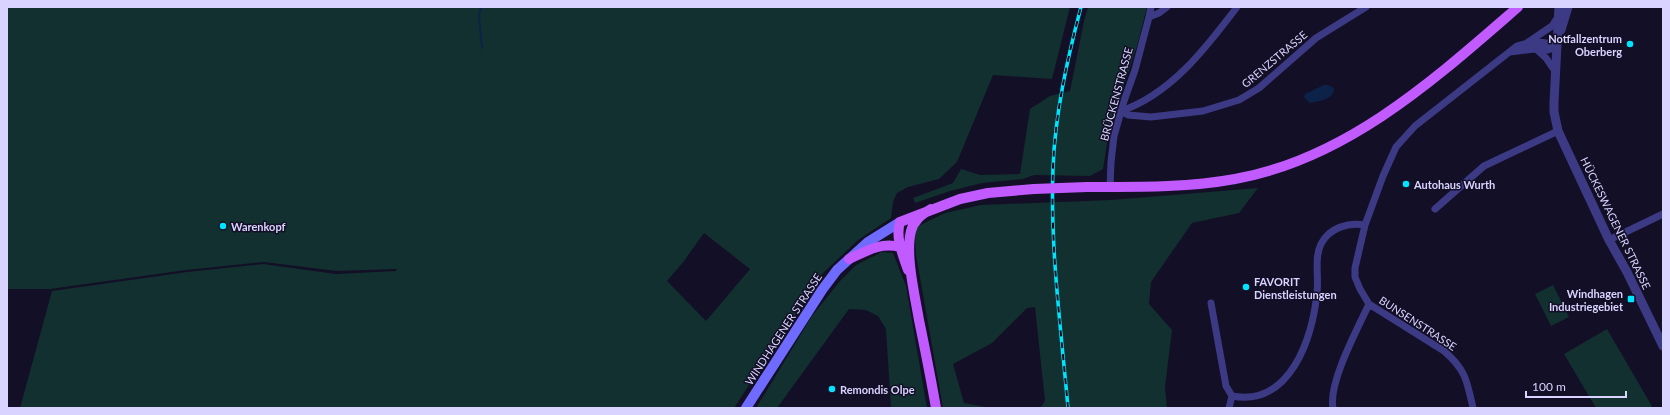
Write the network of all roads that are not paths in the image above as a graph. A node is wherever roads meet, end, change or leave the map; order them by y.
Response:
1 (1150, 7) edge
2 (1167, 7) edge
3 (1237, 7) edge
4 (1366, 7) edge
5 (1518, 7) edge
6 (1559, 7) edge
7 (1568, 7) edge
8 (1149, 17) junction
9 (1558, 17) junction
10 (1527, 43) junction
11 (1557, 47) junction
12 (1535, 48) junction
13 (1508, 52) junction
14 (1555, 71) junction
15 (1121, 111) junction
16 (1558, 131) junction
17 (1110, 187) junction
18 (931, 209) junction
19 (1435, 209) dead end
20 (1663, 214) edge
21 (900, 222) junction
22 (1365, 225) junction
23 (1609, 240) junction
24 (905, 245) junction
25 (849, 259) junction
26 (1211, 303) dead end
27 (1369, 304) junction
28 (1663, 346) edge
29 (1232, 396) junction
30 (746, 408) edge
31 (936, 408) edge
32 (1230, 408) edge
33 (1333, 408) edge
34 (1473, 408) edge

1 - 8 street, BRÜCKENSTRASSE
2 - 8 street
3 - 15 street
4 - 15 street, GRENZSTRASSE
5 - 17 main road
6 - 9 street, HÜCKESWAGENER STRASSE
7 - 11 street, HÜCKESWAGENER STRASSE
8 - 15 street, BRÜCKENSTRASSE
9 - 10 street, BUNSENSTRASSE
9 - 11 street, HÜCKESWAGENER STRASSE
10 - 11 street, BUNSENSTRASSE
10 - 13 street, BUNSENSTRASSE
11 - 12 street
11 - 14 street, HÜCKESWAGENER STRASSE
12 - 13 street
12 - 14 street
13 - 22 street, BUNSENSTRASSE
14 - 16 street, HÜCKESWAGENER STRASSE
15 - 17 street, BRÜCKENSTRASSE
16 - 19 street
16 - 23 street, HÜCKESWAGENER STRASSE
17 - 18 main road, bridge
18 - 21 main road
18 - 24 main road
20 - 23 street
21 - 24 main road
21 - 25 main road, WINDHAGENER STRASSE
22 - 27 street, BUNSENSTRASSE
22 - 29 street
23 - 28 street, HÜCKESWAGENER STRASSE
24 - 25 main road
24 - 31 main road
25 - 30 main road, WINDHAGENER STRASSE
26 - 29 street
27 - 33 street
27 - 34 street, BUNSENSTRASSE
29 - 32 street

